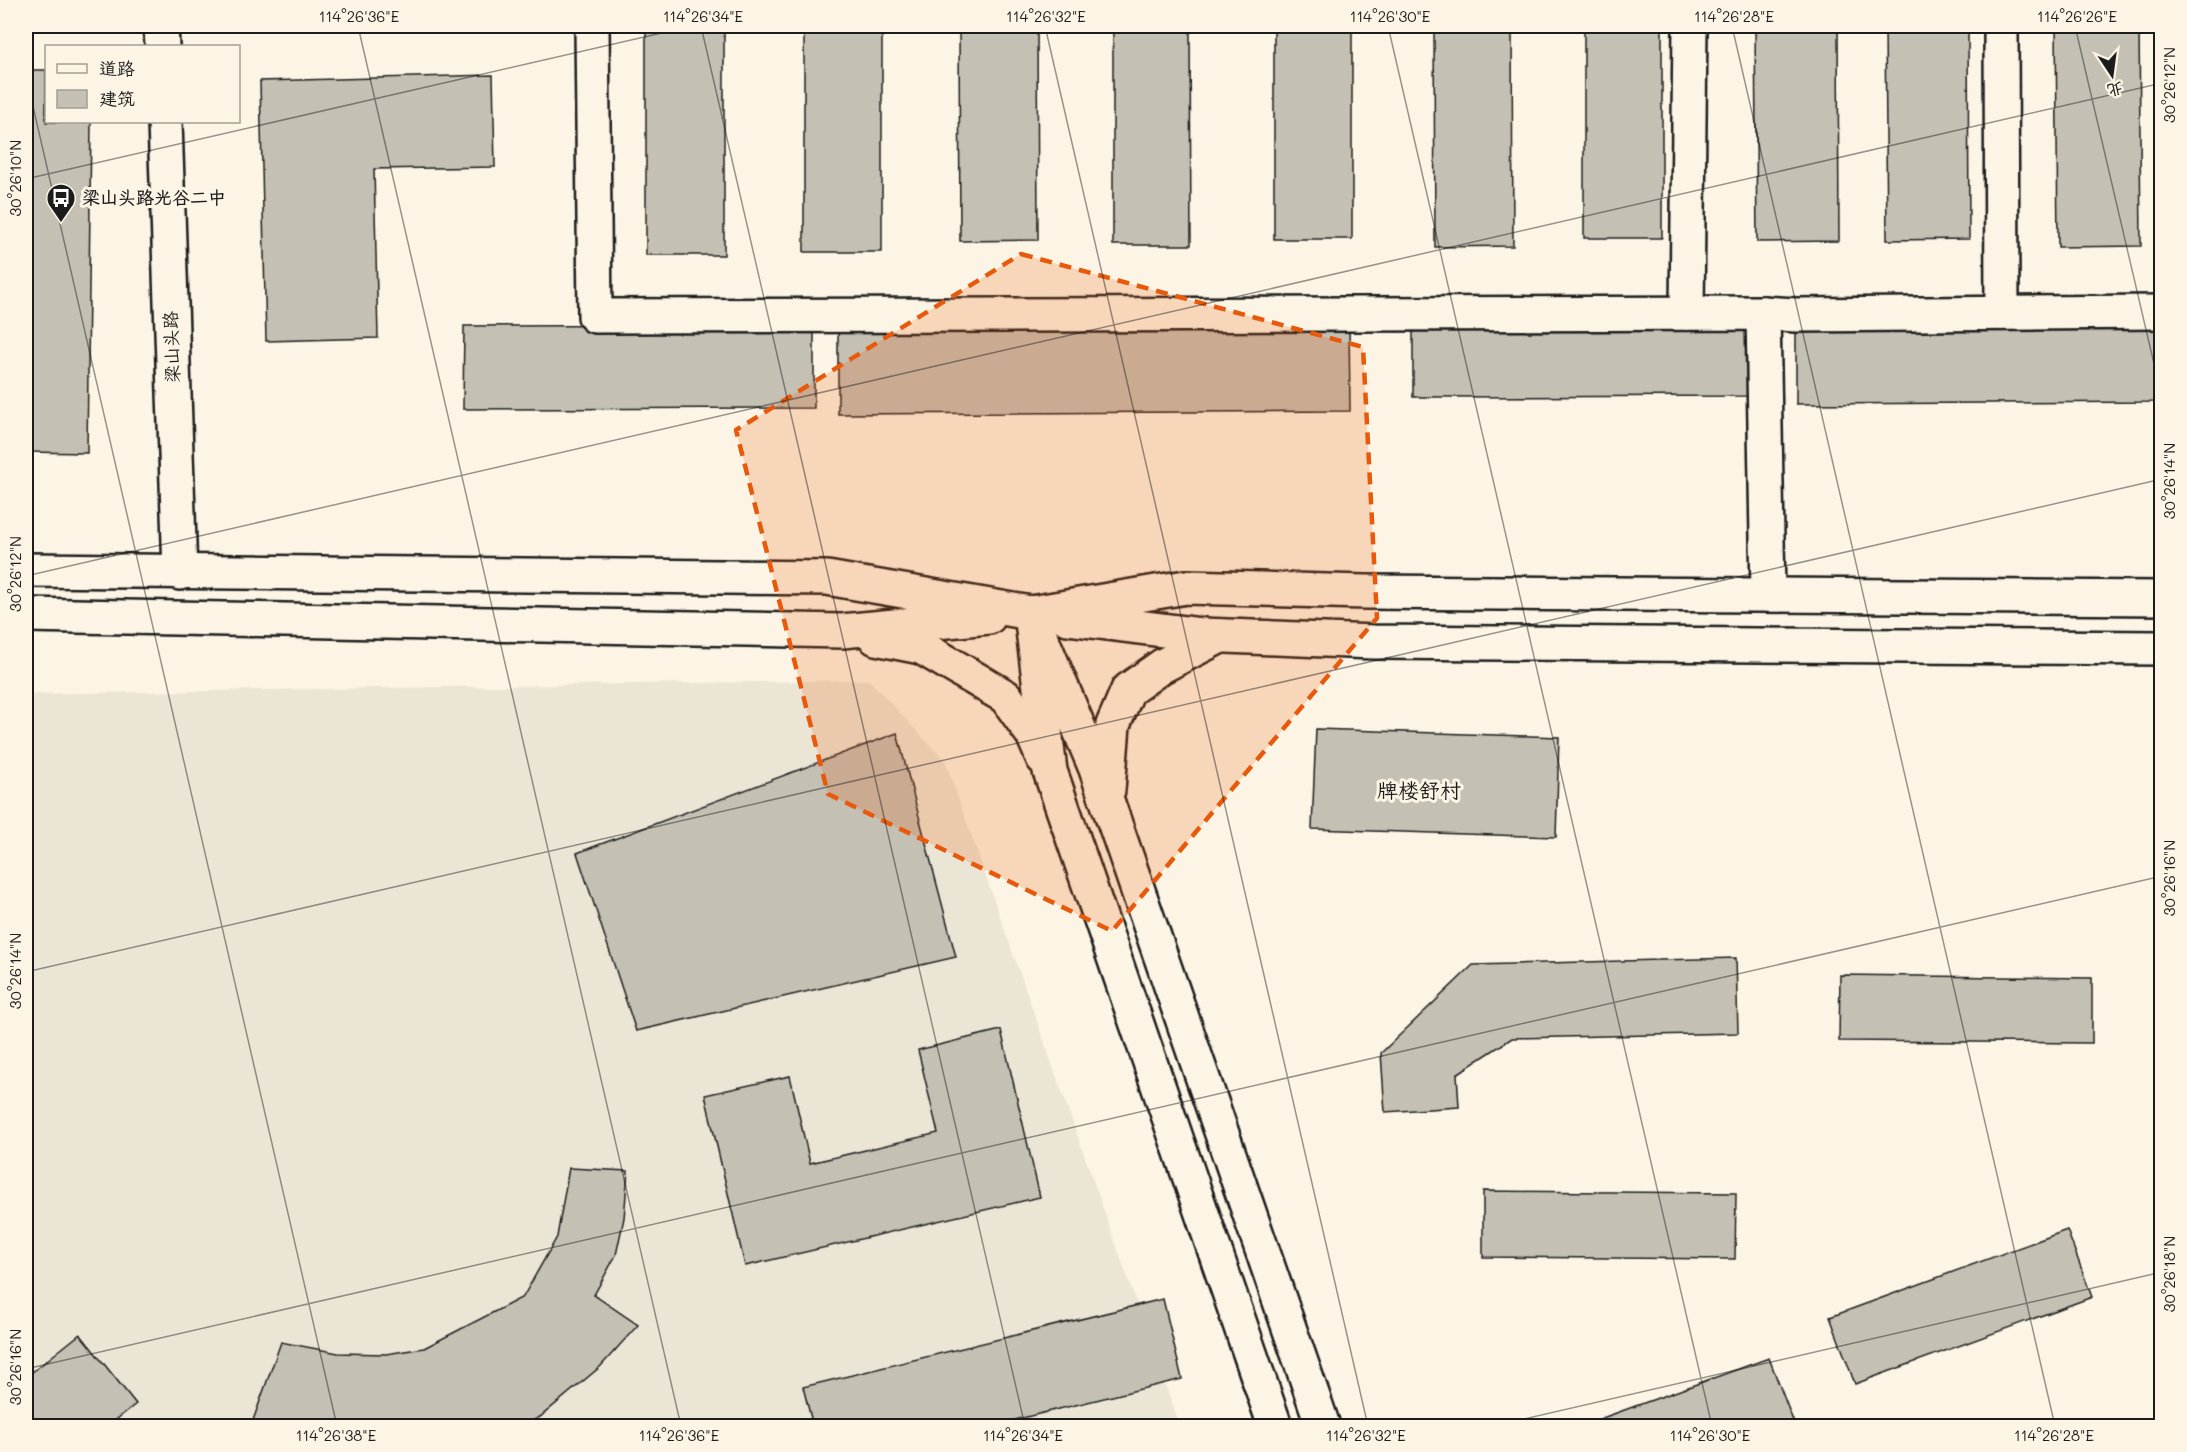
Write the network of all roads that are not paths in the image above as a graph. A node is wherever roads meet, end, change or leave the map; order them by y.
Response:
1 (161, 26) edge
2 (592, 26) edge
3 (1690, 26) edge
4 (2001, 26) edge
5 (162, 45) edge
6 (165, 123) edge
7 (2002, 312) junction
8 (2162, 312) edge
9 (1687, 313) junction
10 (1763, 313) junction
11 (26, 570) edge
12 (180, 573) junction
13 (1768, 595) junction
14 (2162, 598) edge
15 (1031, 613) junction
16 (26, 615) edge
17 (842, 631) junction
18 (1220, 636) junction
19 (2162, 648) edge
20 (1059, 794) junction
21 (1108, 801) junction
22 (1275, 1426) edge
23 (1323, 1426) edge

1 - 5 main road
2 - 9 main road
3 - 9 main road
4 - 7 main road
6 - 12 main road, 梁山头路
7 - 8 main road
7 - 10 main road
9 - 10 main road
10 - 13 main road
11 - 12 main road
12 - 15 main road
13 - 14 main road
13 - 15 main road
15 - 17 main road
15 - 18 main road
15 - 20 main road
15 - 21 main road
16 - 17 main road
17 - 20 main road
18 - 19 main road
18 - 21 main road
20 - 22 main road
21 - 23 main road

